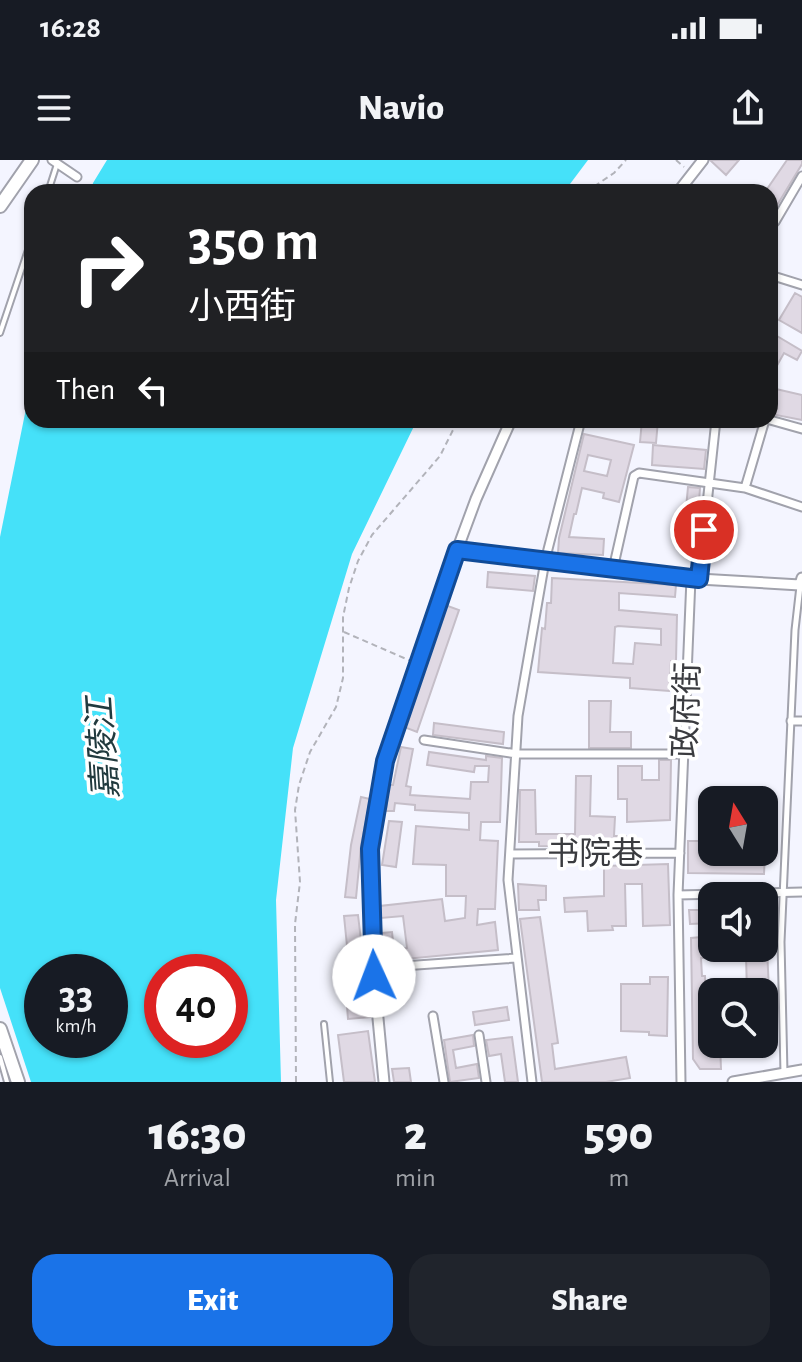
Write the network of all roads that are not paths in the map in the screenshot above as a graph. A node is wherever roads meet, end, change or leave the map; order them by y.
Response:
1 (32, 160) edge
2 (703, 160) edge
3 (55, 162) edge
4 (802, 176) edge
5 (77, 177) dead end
6 (50, 184) edge
7 (684, 184) edge
8 (0, 206) edge
9 (778, 217) edge
10 (24, 262) edge
11 (778, 278) edge
12 (802, 285) edge
13 (0, 333) edge
14 (778, 423) edge
15 (508, 428) edge
16 (579, 428) edge
17 (715, 428) edge
18 (764, 428) edge
19 (802, 429) edge
20 (710, 482) junction
21 (745, 488) junction
22 (802, 507) edge
23 (457, 550) junction
24 (545, 561) junction
25 (613, 569) junction
26 (695, 579) junction
27 (801, 583) edge
28 (791, 721) junction
29 (802, 721) edge
30 (424, 740) dead end
31 (517, 754) junction
32 (684, 754) junction
33 (680, 853) junction
34 (510, 854) junction
35 (802, 892) edge
36 (783, 893) junction
37 (678, 895) junction
38 (516, 958) junction
39 (374, 968) junction
40 (433, 1016) dead end
41 (324, 1024) dead end
42 (0, 1029) edge
43 (479, 1035) dead end
44 (0, 1057) edge
45 (802, 1070) edge
46 (785, 1077) edge
47 (7, 1082) edge
48 (18, 1082) edge
49 (330, 1082) edge
50 (384, 1082) edge
51 (444, 1082) edge
52 (486, 1082) edge
53 (532, 1082) edge
54 (681, 1082) edge
55 (733, 1082) edge

1 - 8 highway
2 - 7 street
3 - 5 street
3 - 6 lane
4 - 9 street
10 - 13 lane
11 - 12 street
14 - 19 street
15 - 23 street
16 - 24 street
17 - 20 street, 政府街
18 - 21 street
20 - 21 street
20 - 25 street
20 - 26 street, 政府街
21 - 22 street
23 - 24 street
23 - 39 street
24 - 25 street
24 - 31 street
25 - 26 street
26 - 27 street
26 - 32 street, 政府街
27 - 28 street
28 - 29 street
28 - 36 street
30 - 31 street
31 - 32 street
31 - 34 street
32 - 33 street, 政府街
33 - 34 street, 书院巷
33 - 37 street, 政府街
34 - 38 street
35 - 36 street
36 - 37 street
36 - 46 street
37 - 54 street, 政府街
38 - 39 street
38 - 53 street
39 - 50 street
40 - 51 street
41 - 49 lane
42 - 48 highway
43 - 52 street
44 - 47 lane
45 - 46 street
46 - 55 street

